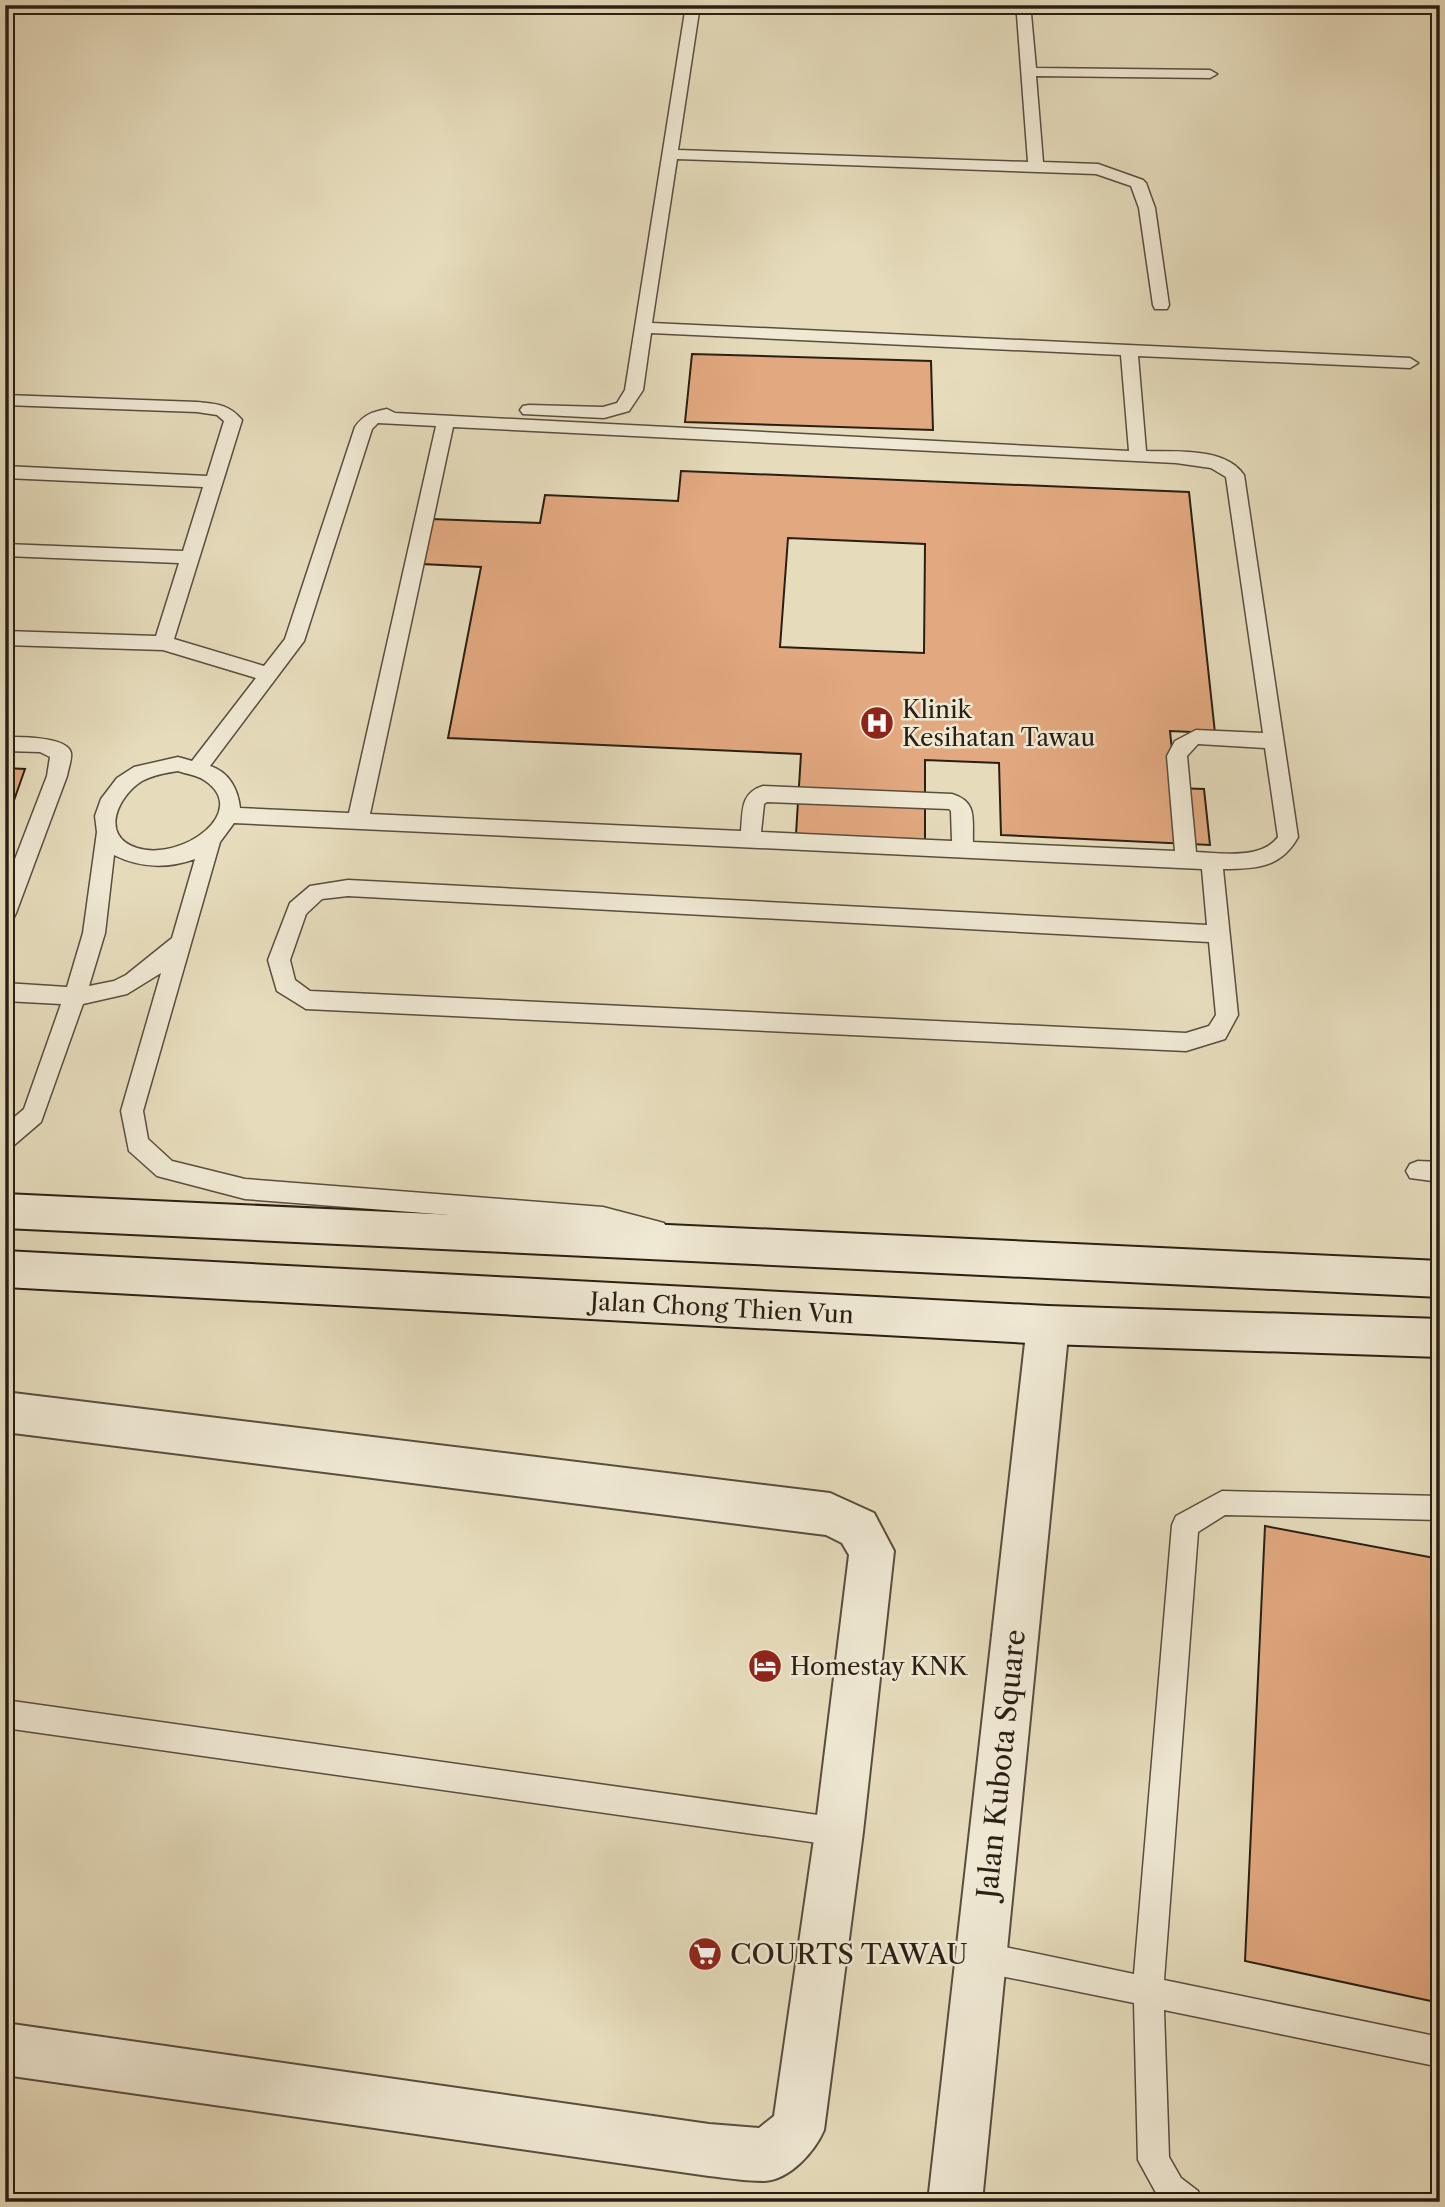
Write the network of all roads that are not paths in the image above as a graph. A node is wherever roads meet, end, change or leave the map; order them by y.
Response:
1 (693, 5) edge
2 (1015, 5) edge
3 (1029, 72) junction
4 (1210, 74) dead end
5 (669, 153) junction
6 (1036, 165) junction
7 (1161, 305) dead end
8 (642, 328) junction
9 (1129, 350) junction
10 (1410, 363) dead end
11 (5, 400) edge
12 (374, 417) junction
13 (446, 421) junction
14 (1138, 457) junction
15 (5, 472) edge
16 (213, 482) junction
17 (5, 550) edge
18 (189, 557) junction
19 (5, 638) edge
20 (163, 643) junction
21 (270, 675) junction
22 (1274, 741) junction
23 (5, 744) edge
24 (198, 767) junction
25 (230, 815) junction
26 (358, 820) junction
27 (106, 834) junction
28 (750, 839) junction
29 (210, 842) junction
30 (964, 849) junction
31 (1186, 860) junction
32 (1212, 861) junction
33 (5, 914) edge
34 (1219, 934) junction
35 (180, 943) junction
36 (5, 992) edge
37 (75, 995) junction
38 (5, 1139) edge
39 (5, 1211) edge
40 (714, 1244) junction
41 (5, 1269) edge
42 (1440, 1279) edge
43 (1048, 1325) junction
44 (1440, 1338) edge
45 (5, 1412) edge
46 (1440, 1508) edge
47 (5, 1714) edge
48 (839, 1832) junction
49 (981, 1956) junction
50 (1148, 1990) junction
51 (5, 2049) edge
52 (1440, 2052) edge
53 (955, 2202) edge
54 (1186, 2202) edge

1 - 5 lane
2 - 3 lane
3 - 4 lane
3 - 6 lane
5 - 6 lane
5 - 8 lane
6 - 7 lane
8 - 9 lane
8 - 12 lane
9 - 10 lane
9 - 14 lane
11 - 16 lane
12 - 13 lane
12 - 21 lane
13 - 14 lane
13 - 26 lane
14 - 22 lane
15 - 16 lane
16 - 18 lane
17 - 18 lane
18 - 20 lane
19 - 20 lane
20 - 21 lane
21 - 24 lane
22 - 31 lane
22 - 32 lane
23 - 33 lane
24 - 25 lane
24 - 27 lane
25 - 26 lane
25 - 29 lane
26 - 28 lane
27 - 29 lane
27 - 37 lane
28 - 30 lane
28 - 30 lane
29 - 35 lane
30 - 31 lane
31 - 32 lane
32 - 34 lane
34 - 34 lane
35 - 37 lane
35 - 40 lane
36 - 37 lane
37 - 38 lane
39 - 40 main road
40 - 42 main road
41 - 43 main road, Jalan Chong Thien Vun
43 - 44 main road, Jalan Chong Thien Vun
43 - 49 main road, Jalan Kubota Square
45 - 48 main road
46 - 50 lane
47 - 48 lane
48 - 51 main road
49 - 50 lane
49 - 53 main road, Jalan Kubota Square
50 - 52 lane
50 - 54 lane

